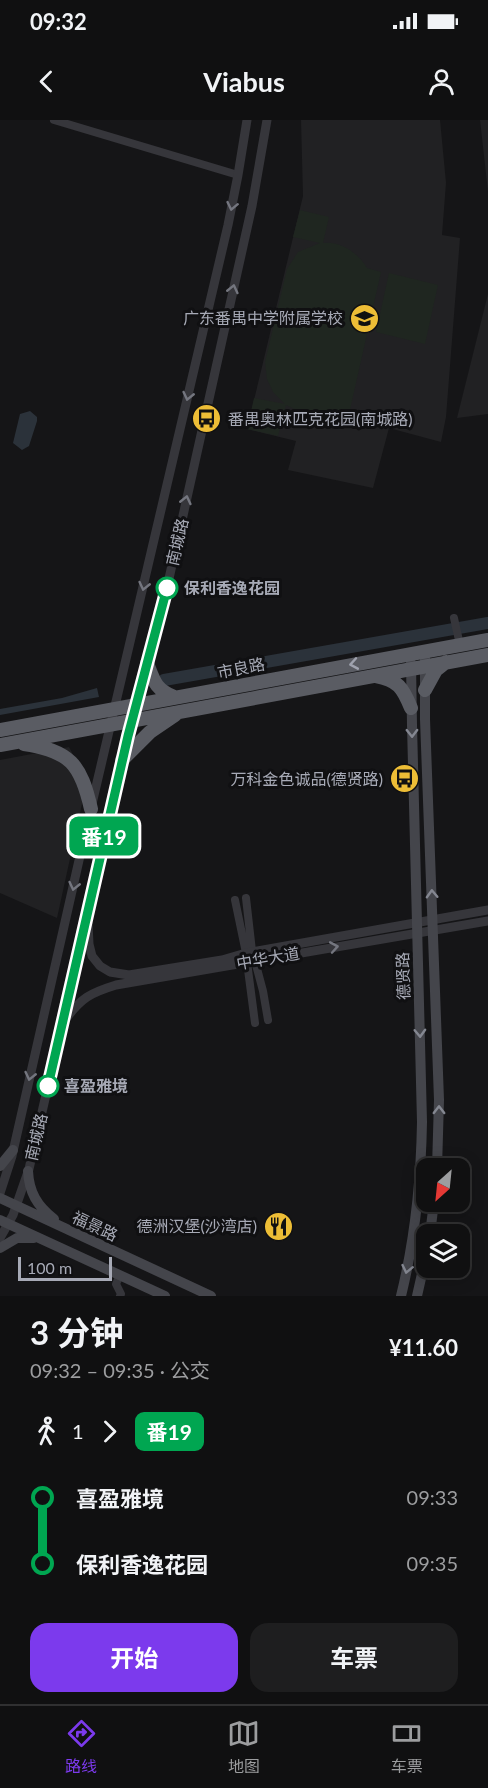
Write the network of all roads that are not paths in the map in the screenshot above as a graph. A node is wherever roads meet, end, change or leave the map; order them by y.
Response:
1 (54, 120) edge
2 (245, 123) edge
3 (267, 123) edge
4 (238, 175) junction
5 (454, 618) dead end
6 (488, 640) edge
7 (460, 642) junction
8 (418, 652) junction
9 (488, 655) edge
10 (446, 662) junction
11 (125, 664) junction
12 (146, 666) junction
13 (419, 667) junction
14 (374, 675) junction
15 (425, 690) junction
16 (174, 697) junction
17 (136, 704) junction
18 (115, 708) junction
19 (411, 708) junction
20 (180, 711) junction
21 (132, 720) junction
22 (111, 724) junction
23 (0, 730) edge
24 (6, 743) edge
25 (122, 760) junction
26 (96, 788) junction
27 (114, 792) junction
28 (91, 809) junction
29 (246, 898) dead end
30 (235, 900) dead end
31 (488, 910) edge
32 (87, 912) junction
33 (488, 921) edge
34 (433, 925) junction
35 (417, 928) junction
36 (250, 957) junction
37 (130, 978) junction
38 (268, 1020) dead end
39 (255, 1023) dead end
40 (62, 1024) junction
41 (13, 1150) junction
42 (437, 1158) edge
43 (0, 1166) edge
44 (28, 1171) junction
45 (0, 1193) edge
46 (0, 1198) edge
47 (17, 1206) junction
48 (4, 1222) edge
49 (74, 1233) junction
50 (0, 1238) edge
51 (40, 1239) junction
52 (0, 1248) edge
53 (120, 1275) junction
54 (421, 1278) edge
55 (120, 1296) edge
56 (165, 1296) edge
57 (211, 1296) edge
58 (401, 1296) edge
59 (417, 1296) edge

1 - 4 street
2 - 4 street, 南城路
12 -> 3 street, 南城路
4 -> 11 street, 南城路
5 - 7 street
6 - 7 highway, 市良路
7 - 8 highway, 市良路
8 - 13 main road, 德贤路
8 -> 16 highway, 市良路
9 - 10 highway, 市良路
10 - 13 highway, 市良路
10 - 15 highway
11 - 12 street
11 - 18 street, 南城路
12 - 16 highway
12 - 17 street, 南城路
13 - 14 highway, 市良路
13 - 15 main road, 德贤路
13 - 19 main road, 德贤路
14 - 19 highway
14 - 20 highway, 市良路
34 -> 15 main road, 德贤路
16 - 17 highway, 市良路
17 - 18 highway, 市良路
17 - 21 street, 南城路
18 - 22 street, 南城路
18 - 23 highway, 市良路
19 -> 35 main road, 德贤路
20 - 21 highway, 市良路
20 - 25 highway
21 - 22 highway, 市良路
21 - 25 street, 南城路
22 - 24 highway, 市良路
22 - 26 street, 南城路
24 - 28 highway
25 - 27 street, 南城路
26 - 27 street
26 - 28 street, 南城路
27 - 32 street, 南城路
28 -> 41 street, 南城路
29 - 36 street
30 - 36 street
31 - 34 street
32 - 37 street, 中华大道
32 - 40 street, 南城路
33 - 34 street
34 - 35 street, 中华大道
42 -> 34 main road, 德贤路
35 - 36 street, 中华大道
35 -> 58 main road, 德贤路
36 - 37 street, 中华大道
36 - 38 street
36 - 39 street
37 - 40 street, 中华大道
40 - 44 street, 南城路
41 - 43 main road
41 - 45 street, 南城路
44 - 47 street, 南城路
44 - 49 main road
46 - 47 main road, 福景路
47 - 48 street, 南城路
47 - 49 main road, 福景路
48 - 50 street, 南城路
48 - 51 main road
49 - 57 main road, 福景路
51 - 52 main road
51 - 53 main road
53 - 55 street
53 - 56 main road
54 - 59 main road

